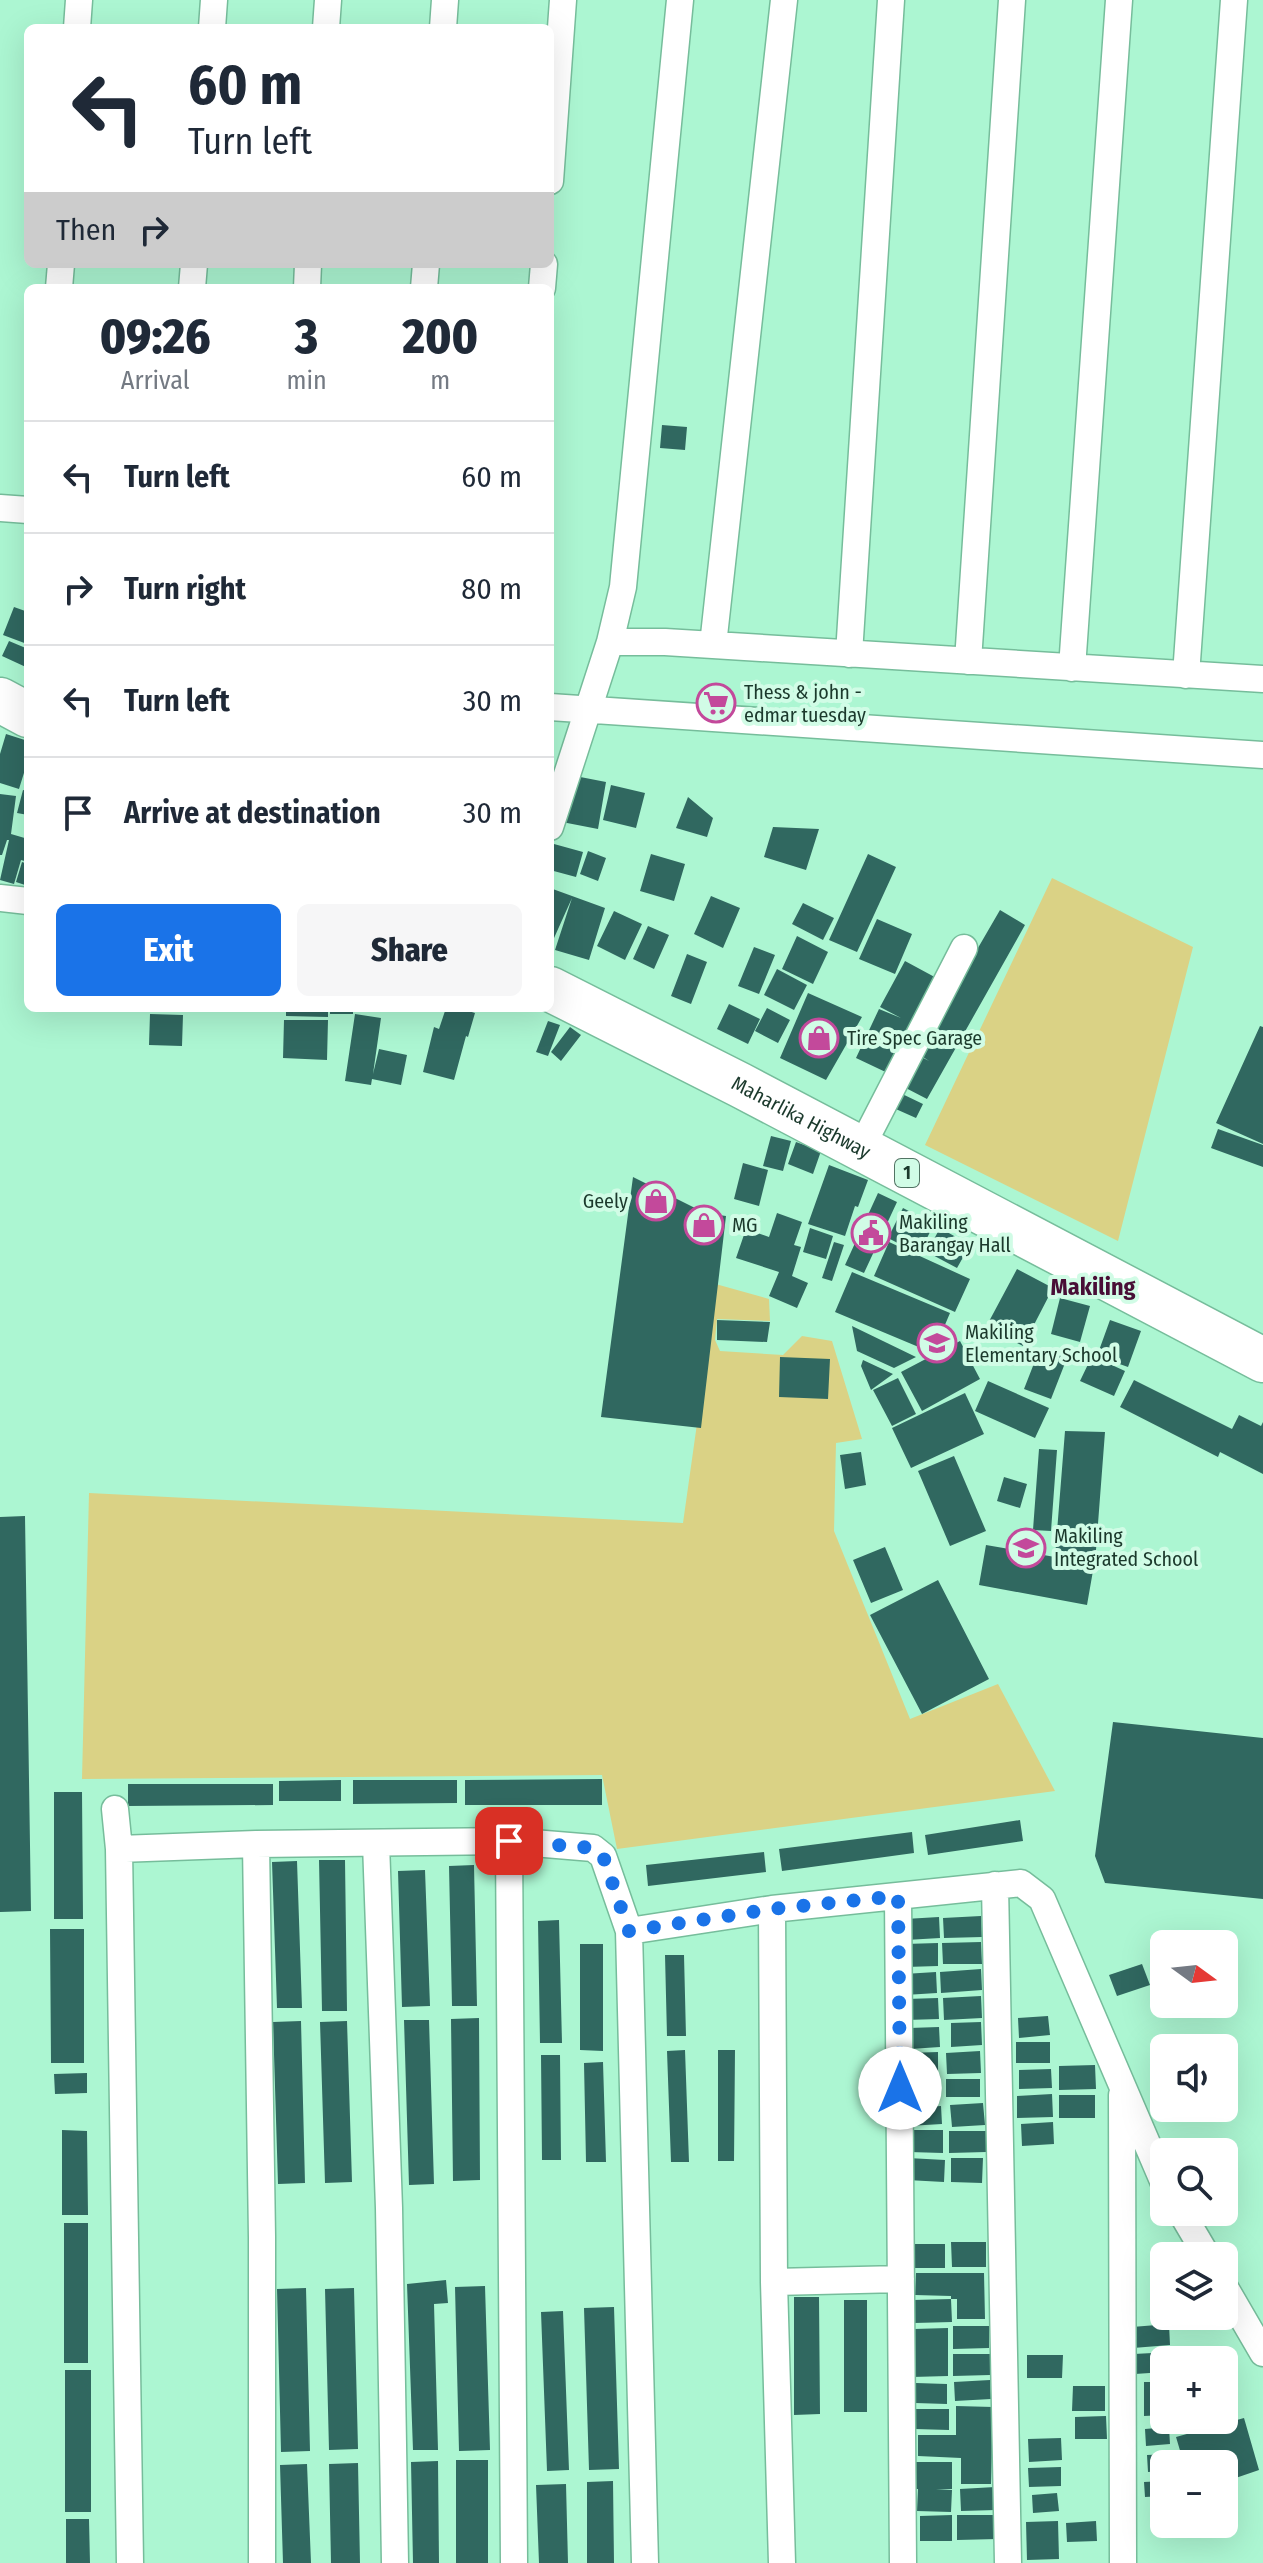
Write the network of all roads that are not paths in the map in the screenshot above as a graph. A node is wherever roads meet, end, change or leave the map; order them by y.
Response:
1 (79, 0) edge
2 (214, 0) edge
3 (328, 0) edge
4 (445, 0) edge
5 (563, 0) edge
6 (680, 0) edge
7 (784, 0) edge
8 (891, 0) edge
9 (1012, 0) edge
10 (1119, 0) edge
11 (1234, 0) edge
12 (77, 24) edge
13 (212, 24) edge
14 (326, 24) edge
15 (443, 24) edge
16 (554, 125) edge
17 (0, 508) edge
18 (24, 510) edge
19 (610, 642) junction
20 (713, 645) junction
21 (849, 654) junction
22 (968, 661) junction
23 (1072, 668) junction
24 (1186, 675) junction
25 (1263, 679) edge
26 (0, 700) edge
27 (554, 707) edge
28 (588, 710) junction
29 (24, 713) edge
30 (1263, 755) edge
31 (554, 815) edge
32 (0, 898) edge
33 (24, 901) edge
34 (964, 948) dead end
35 (554, 991) edge
36 (861, 1148) junction
37 (1263, 1360) edge
38 (115, 1809) dead end
39 (509, 1841) junction
40 (376, 1843) junction
41 (256, 1844) junction
42 (119, 1849) junction
43 (995, 1885) junction
44 (898, 1896) junction
45 (772, 1909) junction
46 (629, 1931) junction
47 (1122, 2081) junction
48 (1150, 2149) edge
49 (901, 2279) junction
50 (774, 2282) junction
51 (1238, 2310) edge
52 (1263, 2353) edge
53 (130, 2563) edge
54 (262, 2563) edge
55 (395, 2563) edge
56 (514, 2563) edge
57 (645, 2563) edge
58 (782, 2563) edge
59 (903, 2563) edge
60 (1008, 2563) edge
61 (1123, 2563) edge

1 - 12 street
2 - 13 street
3 - 14 street
4 - 15 street
5 - 16 street
6 - 19 street
7 - 20 street
8 - 21 street
9 - 22 street
10 - 23 street
11 - 24 street
17 - 18 street
19 - 20 street
19 - 28 street
20 - 21 street
21 - 22 street
22 - 23 street
23 - 24 street
24 - 25 street
26 - 29 highway
27 - 28 street
28 - 30 street
28 - 31 street
32 - 33 street
34 - 36 street
35 - 36 highway, Maharlika Highway / 1
36 - 37 highway, Maharlika Highway / 1
38 - 42 street
39 - 40 street
39 - 46 street
39 - 56 street
40 - 41 street
40 - 55 street
41 - 42 street
41 - 54 street
42 - 53 street
43 - 44 street
43 - 47 street
43 - 60 street
44 - 45 street
44 - 49 street
45 - 46 street
45 - 50 street
46 - 57 street
47 - 48 street
47 - 61 street
49 - 50 street
49 - 59 street
50 - 58 street
51 - 52 street

